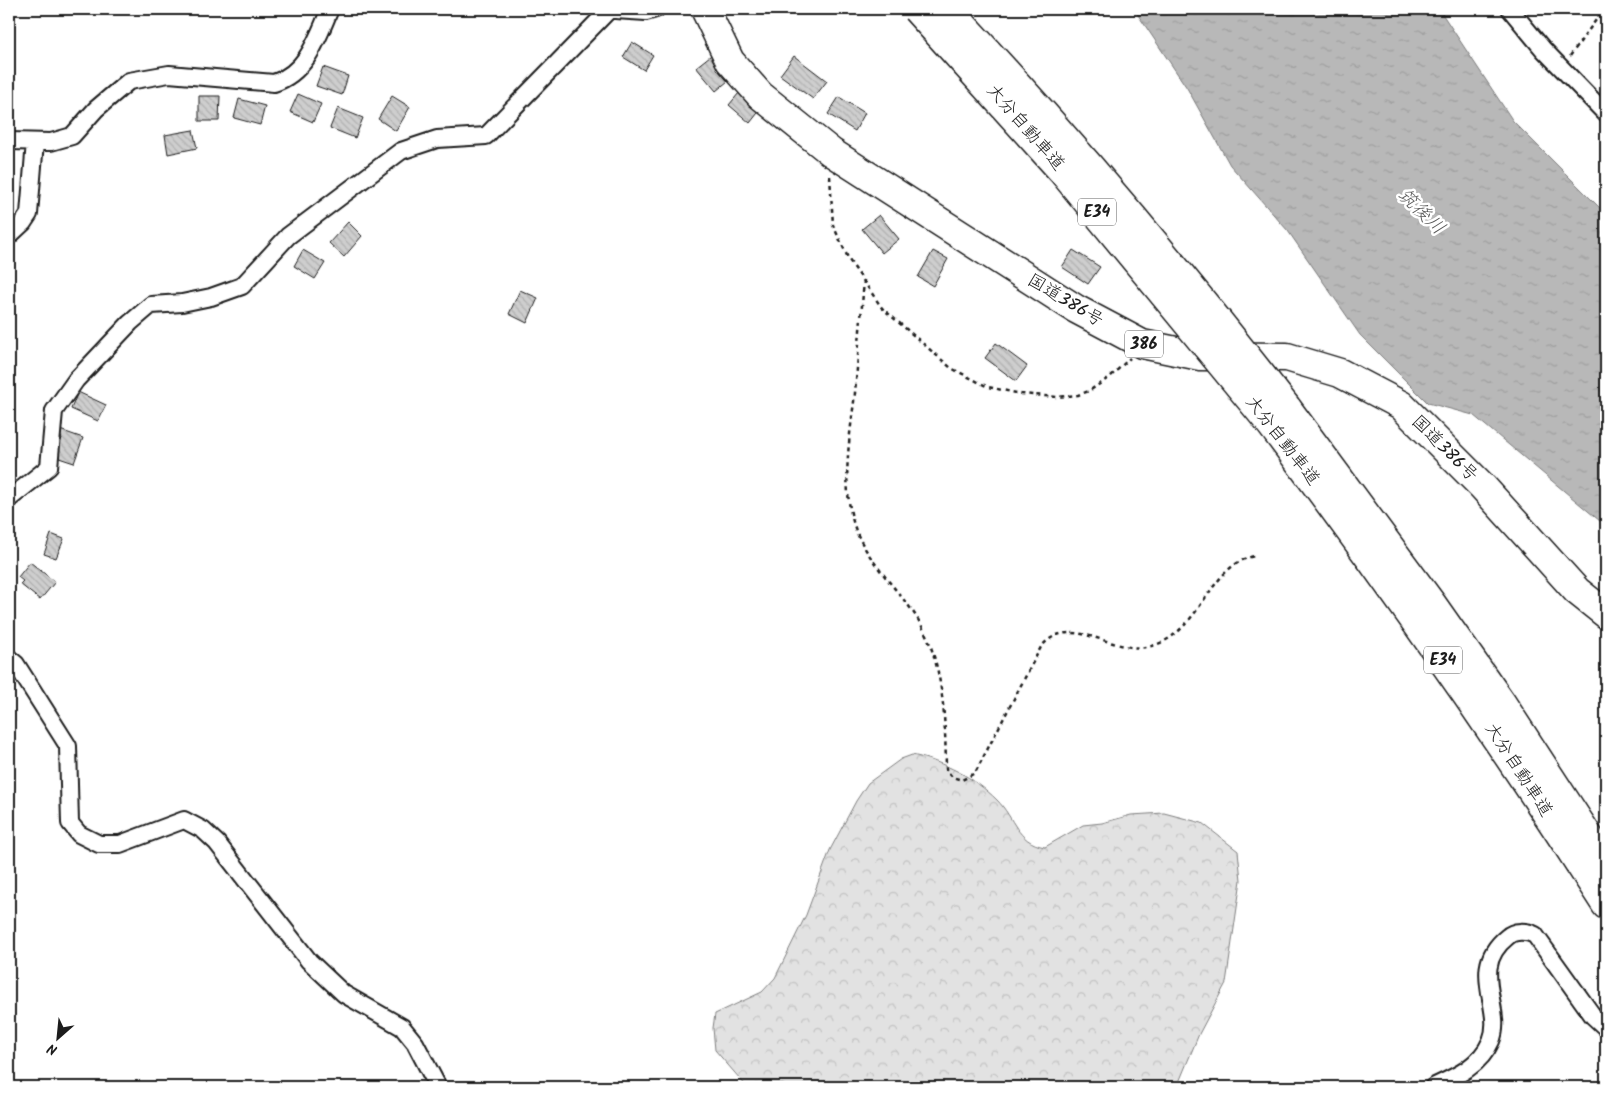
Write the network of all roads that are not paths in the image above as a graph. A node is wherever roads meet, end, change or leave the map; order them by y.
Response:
1 (330, 9) edge
2 (656, 9) edge
3 (705, 9) edge
4 (916, 9) edge
5 (948, 9) edge
6 (1510, 9) edge
7 (604, 10) edge
8 (1606, 114) edge
9 (9, 141) edge
10 (35, 142) junction
11 (9, 236) edge
12 (1278, 415) junction
13 (9, 499) edge
14 (1606, 614) edge
15 (9, 658) edge
16 (1606, 863) edge
17 (1606, 905) edge
18 (1606, 1028) edge
19 (438, 1087) edge
20 (1433, 1087) edge

1 - 10 street
2 - 7 street
3 - 14 highway, 国道386号 / 386
4 - 12 highway, 大分自動車道 / E34, bridge
5 - 12 highway, 大分自動車道 / E34, bridge
6 - 8 street
7 - 13 street
9 - 10 street
10 - 11 street
12 - 16 highway, 大分自動車道 / E34
12 - 17 highway, 大分自動車道 / E34
15 - 19 street
18 - 20 street

